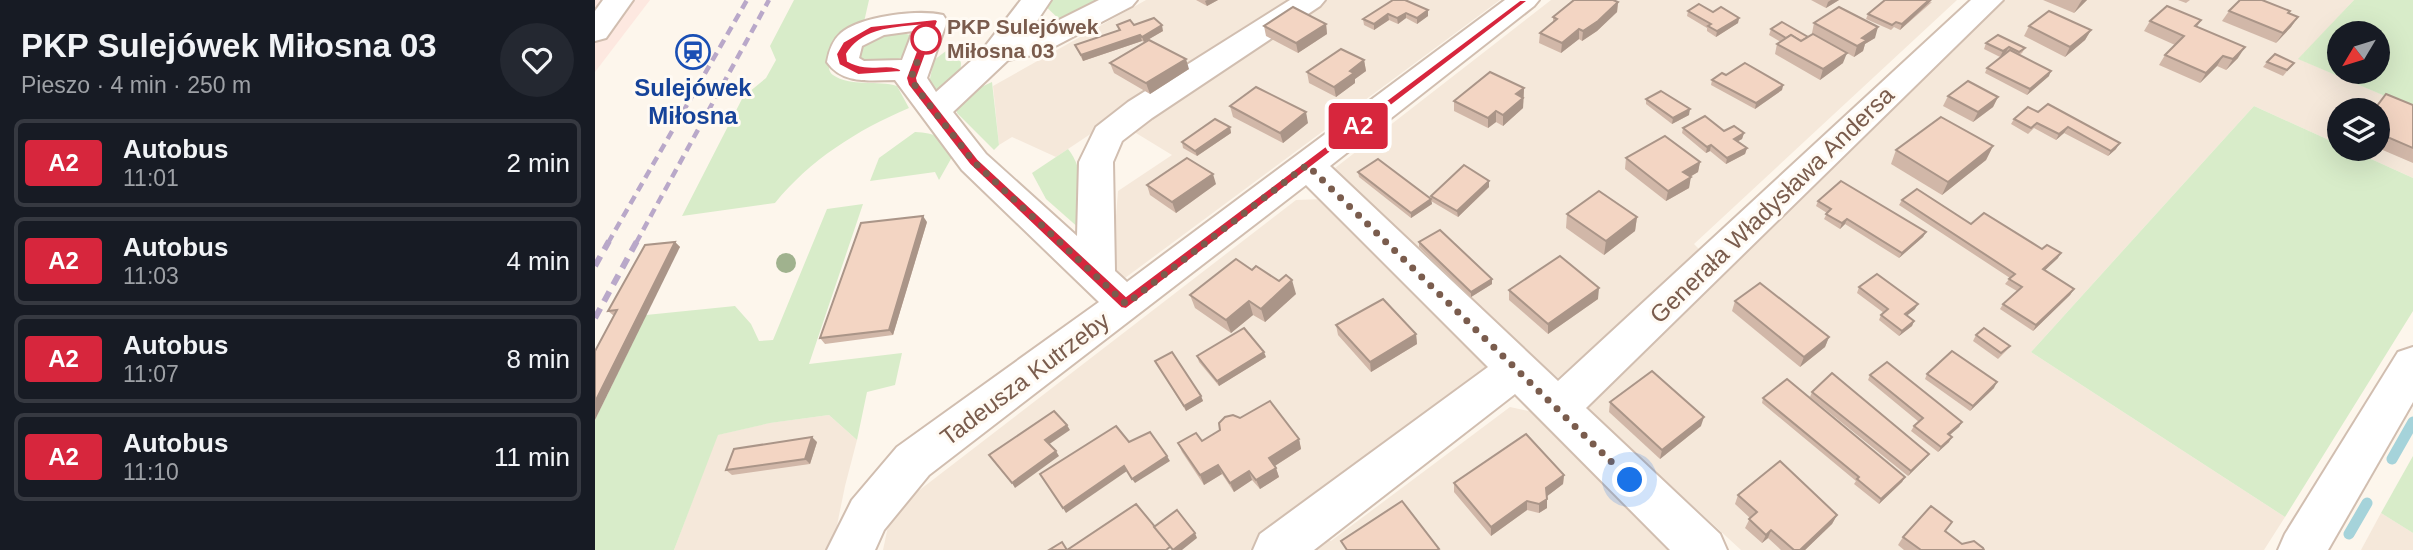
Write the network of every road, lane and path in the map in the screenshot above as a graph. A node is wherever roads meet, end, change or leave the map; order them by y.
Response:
1 (618, 0) edge
2 (1036, 0) edge
3 (1122, 0) edge
4 (1310, 0) edge
5 (1524, 0) edge
6 (1988, 0) edge
7 (595, 33) edge
8 (1000, 52) junction
9 (915, 69) dead end
10 (933, 110) junction
11 (1307, 165) junction
12 (1111, 289) junction
13 (2413, 364) edge
14 (1516, 369) junction
15 (1556, 410) junction
16 (851, 550) edge
17 (1276, 550) edge
18 (1703, 550) edge
19 (2302, 550) edge

1 - 7 street
2 - 8 street
3 - 8 street
4 - 12 street
5 - 11 street, Tadeusza Kutrzeby
6 - 15 street, Generała Władysława Andersa
8 - 10 street
9 - 10 street
10 - 12 street
11 - 12 street, Tadeusza Kutrzeby
11 - 14 street
12 - 16 street, Tadeusza Kutrzeby
13 - 19 street
14 - 15 street
14 - 17 street
15 - 18 street

